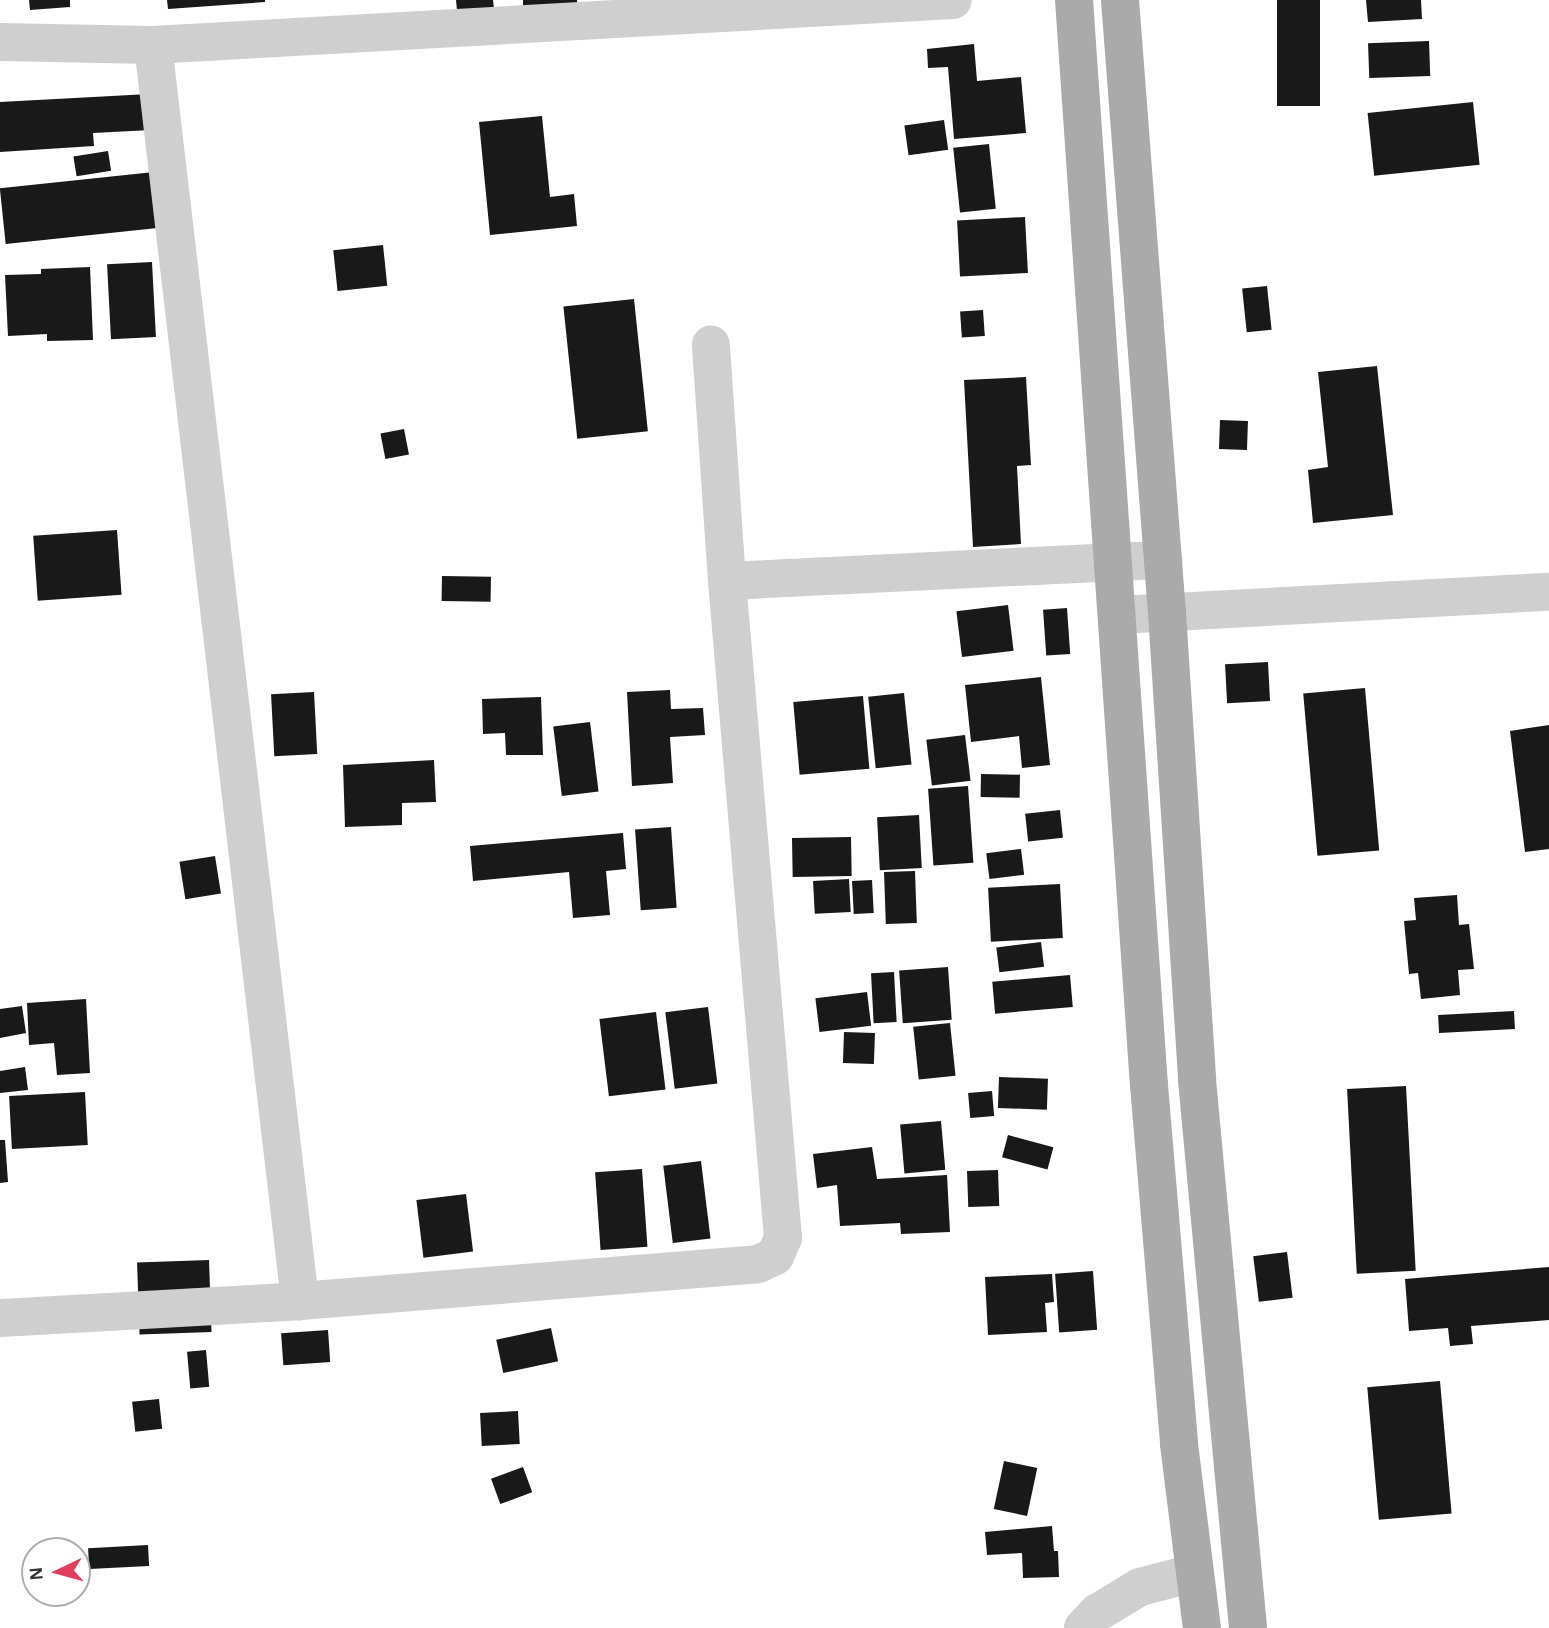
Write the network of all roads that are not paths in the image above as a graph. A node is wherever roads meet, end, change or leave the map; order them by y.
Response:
1 (953, 0) edge
2 (1074, 0) edge
3 (1121, 0) edge
4 (0, 42) edge
5 (153, 45) junction
6 (712, 345) dead end
7 (1163, 560) junction
8 (1115, 562) junction
9 (727, 582) junction
10 (1549, 592) edge
11 (1167, 613) junction
12 (1118, 615) junction
13 (300, 1301) junction
14 (0, 1318) edge
15 (1195, 1573) junction
16 (1083, 1628) edge
17 (1202, 1628) edge
18 (1248, 1628) edge

1 - 5 street
2 - 8 main road
3 - 7 main road
4 - 5 street
5 - 13 street
6 - 9 street
7 - 8 street
7 - 11 main road
8 - 9 street
8 - 12 main road
9 - 13 street
10 - 11 street
11 - 12 street
11 - 18 main road
12 - 15 main road
13 - 14 street
15 - 16 street
15 - 17 main road

